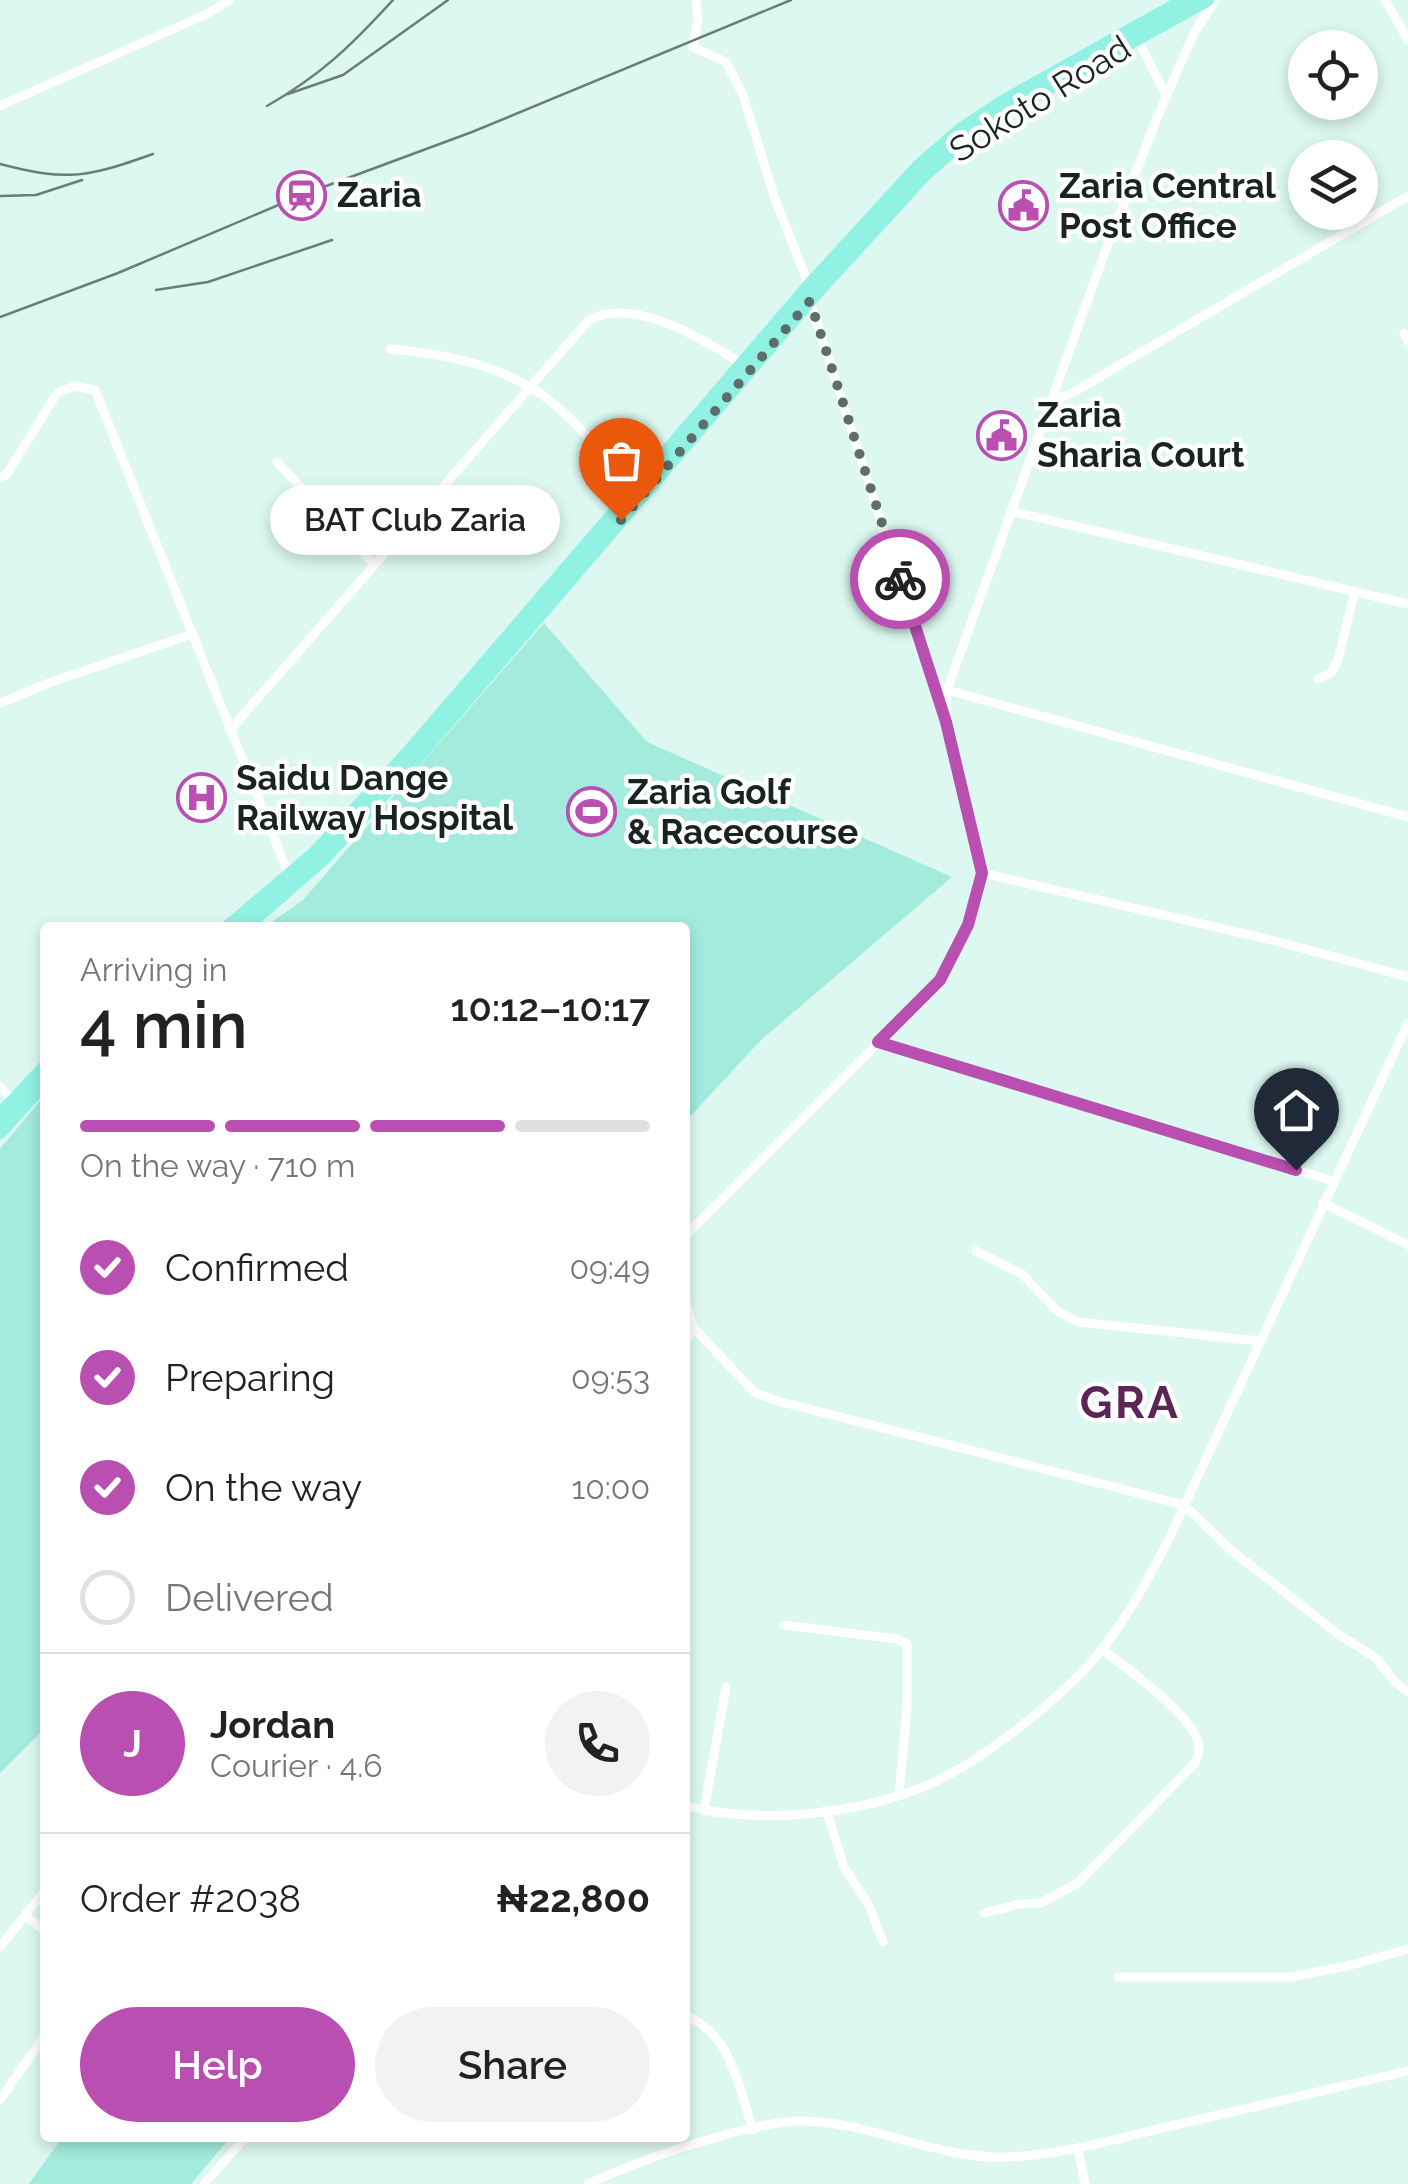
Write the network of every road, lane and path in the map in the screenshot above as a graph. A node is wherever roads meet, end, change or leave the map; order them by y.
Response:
1 (230, 0) edge
2 (696, 0) edge
3 (1186, 0) edge
4 (1208, 0) edge
5 (1215, 0) edge
6 (1385, 0) edge
7 (1137, 38) junction
8 (1408, 40) edge
9 (1166, 96) junction
10 (0, 106) edge
11 (1408, 196) edge
12 (809, 294) junction
13 (390, 350) dead end
14 (742, 364) junction
15 (529, 388) junction
16 (1050, 402) junction
17 (277, 462) dead end
18 (0, 478) edge
19 (634, 489) junction
20 (1010, 511) junction
21 (374, 564) junction
22 (1354, 591) junction
23 (1408, 604) edge
24 (192, 634) junction
25 (1318, 679) dead end
26 (946, 690) junction
27 (0, 703) edge
28 (946, 722) junction
29 (230, 730) junction
30 (1408, 816) edge
31 (982, 873) junction
32 (290, 878) junction
33 (235, 922) edge
34 (251, 922) edge
35 (1408, 977) edge
36 (1408, 1023) edge
37 (878, 1042) junction
38 (40, 1072) edge
39 (0, 1087) edge
40 (40, 1088) edge
41 (12, 1100) junction
42 (0, 1114) edge
43 (0, 1132) edge
44 (1334, 1181) junction
45 (1323, 1202) junction
46 (690, 1231) edge
47 (1408, 1245) edge
48 (976, 1251) dead end
49 (690, 1316) edge
50 (693, 1327) junction
51 (690, 1333) edge
52 (1260, 1341) junction
53 (1184, 1505) junction
54 (784, 1625) dead end
55 (1102, 1649) junction
56 (726, 1687) dead end
57 (1408, 1692) edge
58 (899, 1794) junction
59 (690, 1807) edge
60 (704, 1810) junction
61 (826, 1810) junction
62 (40, 1896) edge
63 (984, 1913) dead end
64 (25, 1915) junction
65 (40, 1927) edge
66 (883, 1942) dead end
67 (0, 1948) edge
68 (1408, 1949) edge
69 (1118, 1977) dead end
70 (690, 2017) edge
71 (40, 2042) edge
72 (1408, 2071) edge
73 (0, 2100) edge
74 (753, 2130) junction
75 (241, 2142) edge
76 (1078, 2148) junction
77 (204, 2184) edge
78 (588, 2184) edge
79 (1085, 2184) edge

1 - 10 street
2 - 12 street
3 - 12 main road, Sokoto Road
4 - 7 main road, Sokoto Road
5 - 9 street
6 - 8 street
7 - 9 street
7 - 12 main road, Sokoto Road
9 - 16 street
11 - 16 street
12 - 14 main road, Sokoto Road
12 - 28 street
12 - 34 main road, Sokoto Road
13 - 15 street
14 - 15 street
14 - 19 main road, Sokoto Road
15 - 19 street
15 - 21 street
16 - 20 street
17 - 21 street
18 - 24 street
19 - 32 main road, Sokoto Road
20 - 22 street
20 - 26 street
21 - 29 street
22 - 23 street
22 - 25 street
24 - 27 street
24 - 29 street
26 - 28 street
26 - 30 street
28 - 31 street
29 - 32 street
31 - 35 street
31 - 37 street
32 - 33 main road, Sokoto Road
36 - 44 street
37 - 44 street
37 - 46 street
38 - 41 main road
39 - 41 street
40 - 43 main road
41 - 42 main road
44 - 45 street
45 - 47 street
45 - 52 street
48 - 52 street
49 - 50 street
50 - 51 street
50 - 53 street
52 - 53 street
53 - 55 street
53 - 57 street
54 - 58 street
55 - 58 street
55 - 63 street
56 - 60 street
58 - 61 street
59 - 60 street
60 - 61 street
61 - 66 street
62 - 64 street
64 - 65 street
64 - 67 street
68 - 69 street
70 - 74 street
71 - 73 street
72 - 76 street
74 - 76 street
74 - 78 street
75 - 77 street
76 - 79 street

